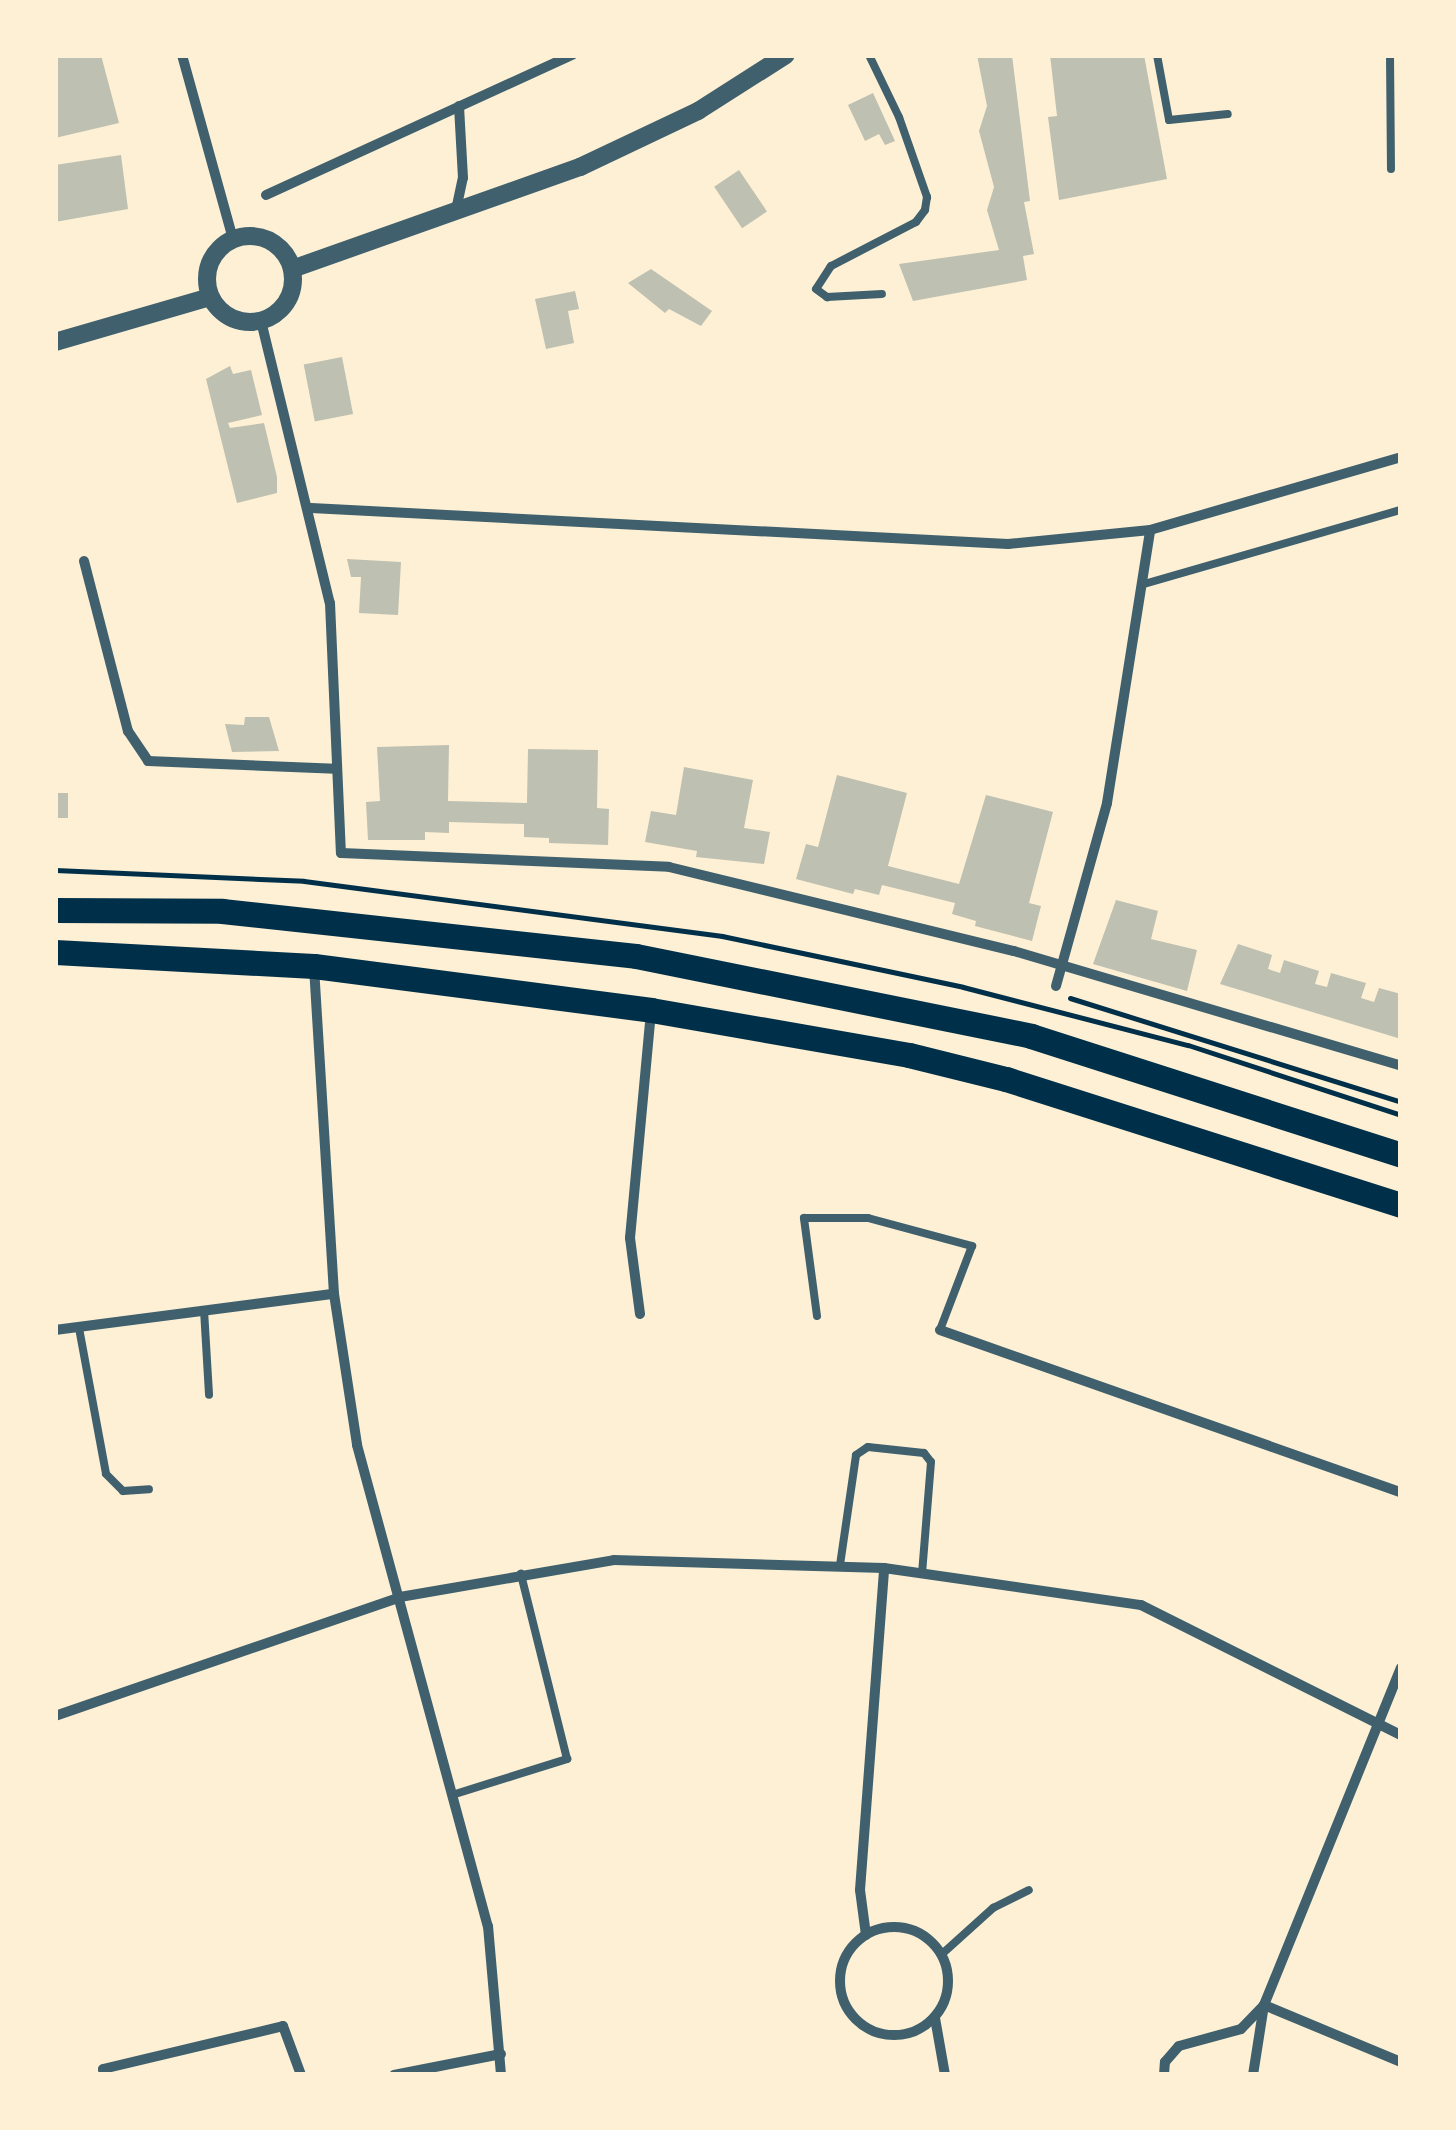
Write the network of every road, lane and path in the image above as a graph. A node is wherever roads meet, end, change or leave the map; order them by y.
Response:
1 (182, 55) edge
2 (572, 55) edge
3 (786, 55) edge
4 (869, 55) edge
5 (1158, 55) edge
6 (1390, 55) edge
7 (460, 106) junction
8 (1228, 114) dead end
9 (1391, 169) dead end
10 (266, 195) dead end
11 (456, 210) junction
12 (233, 239) junction
13 (292, 269) junction
14 (882, 294) dead end
15 (210, 297) junction
16 (261, 321) junction
17 (55, 342) edge
18 (1401, 457) edge
19 (311, 508) junction
20 (1401, 510) edge
21 (1150, 530) junction
22 (84, 561) dead end
23 (1144, 584) junction
24 (335, 770) junction
25 (359, 870) dead end
26 (358, 888) dead end
27 (55, 910) edge
28 (55, 952) edge
29 (314, 966) junction
30 (1060, 968) junction
31 (1054, 990) joint
32 (1050, 1008) dead end
33 (651, 1010) junction
34 (1401, 1066) edge
35 (1401, 1101) edge
36 (1401, 1115) edge
37 (1401, 1156) edge
38 (1401, 1206) edge
39 (334, 1294) junction
40 (204, 1310) junction
41 (640, 1314) dead end
42 (817, 1316) dead end
43 (78, 1328) junction
44 (55, 1330) edge
45 (940, 1330) joint
46 (209, 1395) dead end
47 (148, 1489) dead end
48 (1401, 1492) edge
49 (840, 1565) junction
50 (884, 1568) junction
51 (922, 1573) junction
52 (521, 1574) junction
53 (400, 1597) junction
54 (1401, 1668) edge
55 (55, 1716) edge
56 (1377, 1718) junction
57 (1401, 1735) edge
58 (452, 1795) junction
59 (1029, 1890) dead end
60 (866, 1934) junction
61 (942, 1954) junction
62 (1264, 2005) junction
63 (934, 2018) junction
64 (501, 2054) junction
65 (1401, 2062) edge
66 (104, 2075) edge
67 (301, 2075) edge
68 (394, 2075) edge
69 (501, 2075) edge
70 (945, 2075) edge
71 (1164, 2075) edge
72 (1253, 2075) edge

1 - 12 street
2 - 7 street
3 - 11 street
4 - 14 lane
5 - 8 lane
6 - 9 lane
7 - 10 street
7 - 11 street
11 - 13 street
12 - 13 street
12 - 15 street
13 - 16 street
15 - 16 street
15 - 17 street
16 - 19 street
18 - 21 street
19 - 21 street
19 - 24 street
20 - 23 lane
21 - 23 street
22 - 24 street
23 - 30 street
24 - 30 street
25 - 26 path
27 - 37 highway
28 - 29 highway
29 - 33 highway
29 - 39 street
30 - 31 street
30 - 34 street
31 - 35 path
32 - 36 path
33 - 38 highway
33 - 41 street
39 - 40 street
39 - 53 street
40 - 43 street
40 - 46 lane
42 - 45 lane
43 - 44 street
43 - 47 lane
45 - 48 street
49 - 50 street
49 - 51 lane
49 - 52 street
50 - 51 street
50 - 60 street
51 - 56 street
52 - 53 street
52 - 58 lane
53 - 55 street
53 - 58 street
54 - 56 street
56 - 57 street
56 - 62 street
58 - 64 street
59 - 61 lane
60 - 61 street
60 - 63 street
61 - 63 street
62 - 65 street
62 - 71 street
62 - 72 street
63 - 70 street
64 - 68 street
64 - 69 street
66 - 67 street

